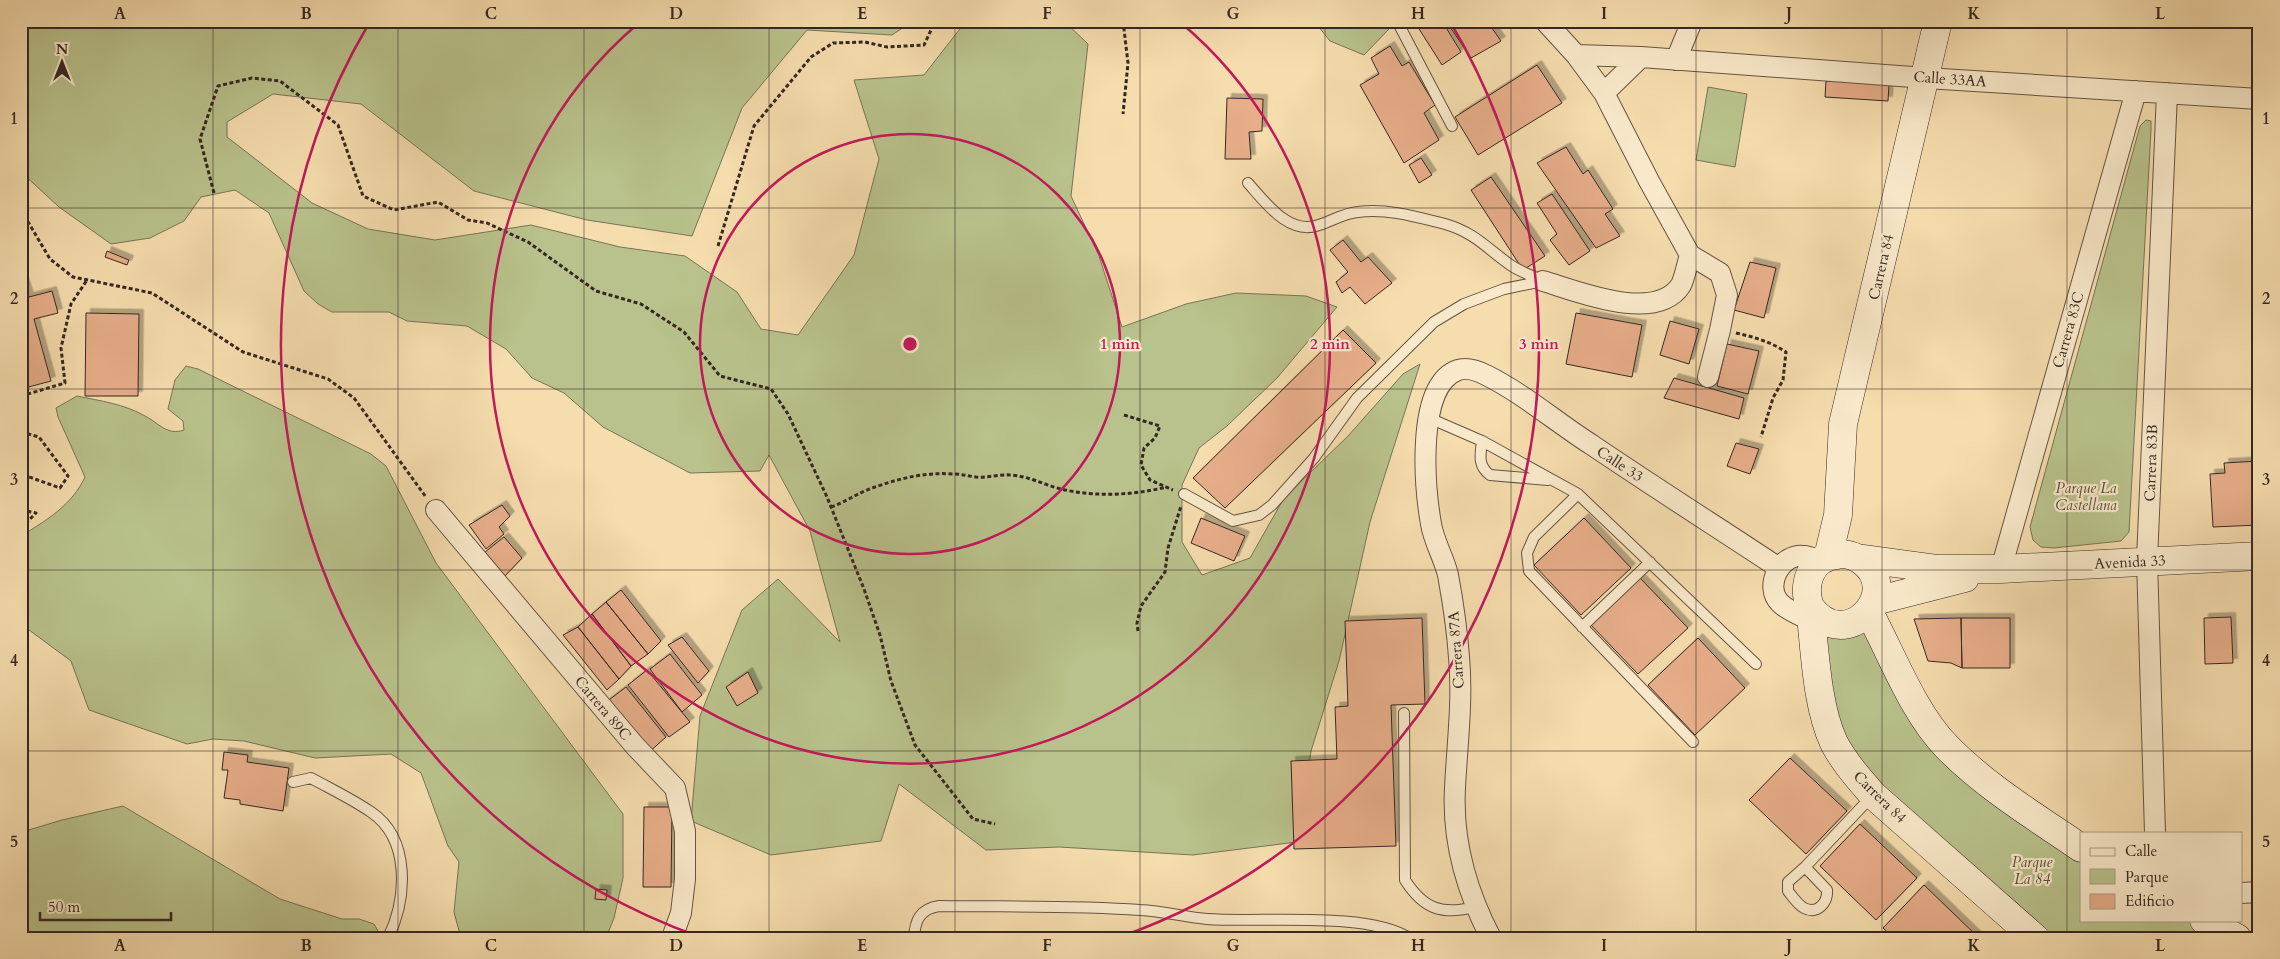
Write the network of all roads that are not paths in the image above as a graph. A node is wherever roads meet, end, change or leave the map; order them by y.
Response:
1 (1397, 21) edge
2 (1545, 21) edge
3 (1692, 21) edge
4 (1938, 21) edge
5 (1576, 55) junction
6 (1641, 57) junction
7 (1676, 60) junction
8 (1926, 78) junction
9 (2136, 91) junction
10 (1604, 93) junction
11 (2167, 93) junction
12 (2259, 99) edge
13 (1452, 126) dead end
14 (1248, 183) dead end
15 (1690, 255) junction
16 (1543, 281) junction
17 (1459, 370) joint
18 (1708, 377) dead end
19 (1428, 418) junction
20 (1482, 441) junction
21 (1552, 480) junction
22 (1184, 494) road end
23 (1578, 494) junction
24 (436, 510) road end
25 (2259, 556) edge
26 (1838, 558) junction
27 (2147, 560) junction
28 (1650, 562) junction
29 (1779, 568) junction
30 (2000, 569) junction
31 (1872, 606) junction
32 (1811, 614) junction
33 (1582, 627) junction
34 (1756, 664) dead end
35 (1404, 713) dead end
36 (1693, 742) dead end
37 (294, 782) dead end
38 (1873, 795) junction
39 (2155, 832) edge
40 (2080, 847) edge
41 (1805, 867) dead end
42 (2259, 892) edge
43 (2242, 894) edge
44 (1475, 907) junction
45 (2208, 922) edge
46 (388, 938) edge
47 (672, 938) edge
48 (914, 938) edge
49 (1409, 938) edge
50 (1492, 938) edge
51 (2035, 938) edge
52 (2237, 938) edge

1 - 13 lane
2 - 5 street
3 - 7 street
4 - 8 street, Carrera 84
5 - 6 street, Calle 33AA
5 - 10 street
6 - 7 street, Calle 33AA
6 - 10 street
7 - 8 street, Calle 33AA
8 - 9 street, Calle 33AA
8 - 26 street, Carrera 84
9 - 11 street, Calle 33AA
9 - 30 street, Carrera 83C
10 - 15 street
11 - 12 street, Calle 33AA
11 - 27 street, Carrera 83B
14 - 16 lane
15 - 16 street
15 - 18 street
16 - 22 lane
17 - 19 street, Carrera 87A
17 - 29 street, Calle 33
19 - 20 lane
19 - 44 street, Carrera 87A
20 - 21 lane
20 - 21 lane
21 - 23 lane
23 - 28 lane
23 - 33 lane
24 - 47 street, Carrera 89C
25 - 27 street, Avenida 33
26 - 29 street
26 - 30 street, Avenida 33
26 - 31 street
26 - 32 street
27 - 30 street, Avenida 33
27 - 39 street, Carrera 83B
28 - 33 lane
28 - 34 lane
29 - 32 street
30 - 31 street, Avenida 33
31 - 32 street
31 - 40 street
32 - 38 street, Carrera 84
33 - 36 lane
35 - 44 lane
37 - 46 lane
38 - 41 lane
38 - 51 street, Carrera 84
42 - 43 street
44 - 50 street, Carrera 87A
45 - 52 street
48 - 49 lane

